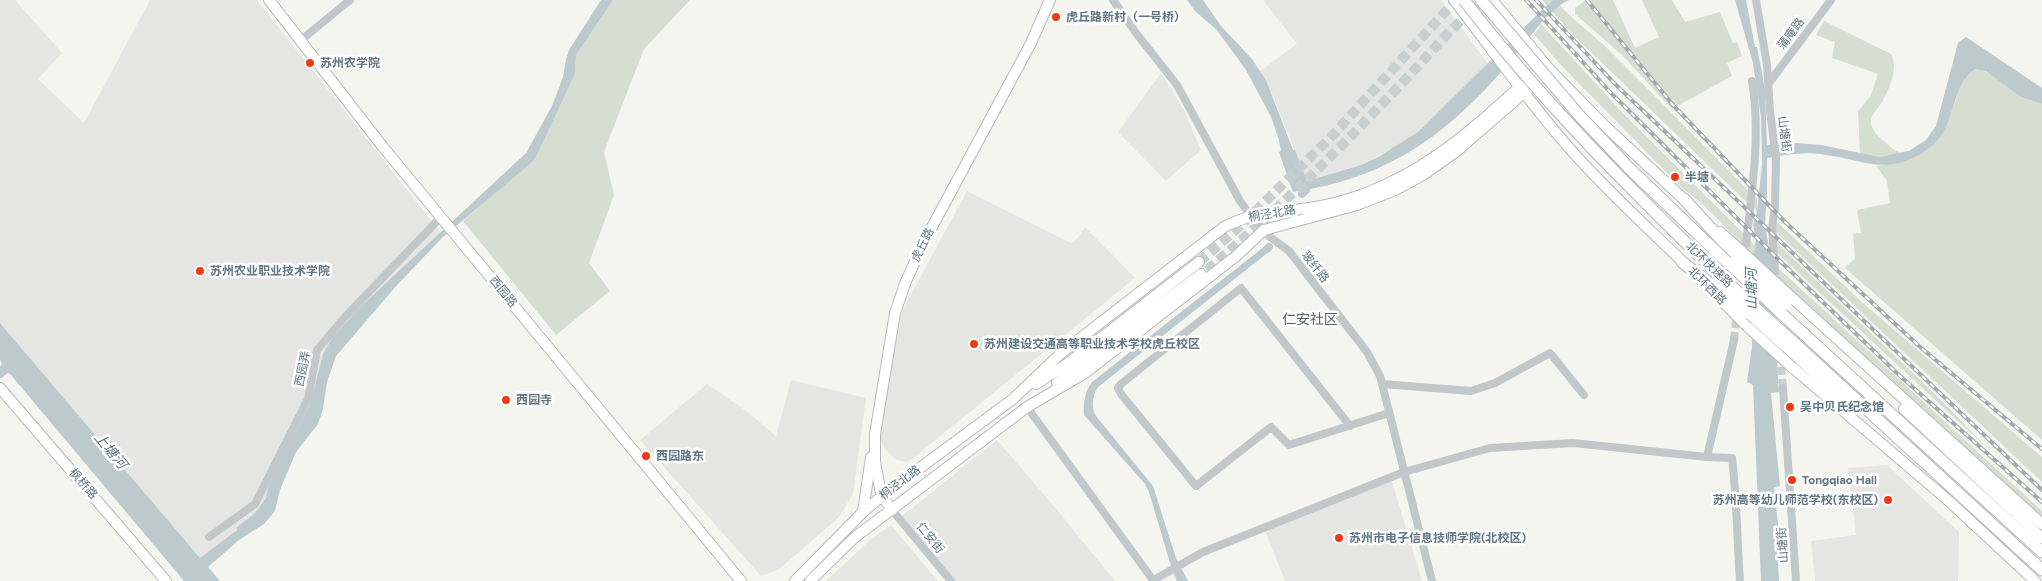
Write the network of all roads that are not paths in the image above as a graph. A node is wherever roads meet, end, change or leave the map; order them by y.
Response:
1 (268, 0) edge
2 (350, 0) edge
3 (1050, 0) edge
4 (1113, 0) edge
5 (1454, 0) edge
6 (1464, 0) edge
7 (1481, 0) edge
8 (1492, 0) edge
9 (1756, 0) edge
10 (1831, 0) edge
11 (300, 41) junction
12 (1547, 67) junction
13 (1752, 80) dead end
14 (1769, 82) junction
15 (1521, 90) junction
16 (1684, 199) joint
17 (1251, 216) junction
18 (444, 221) junction
19 (1264, 230) junction
20 (1746, 244) dead end
21 (1199, 262) tunnel mouth
22 (1682, 262) junction
23 (1207, 270) tunnel mouth
24 (1749, 270) junction
25 (1775, 272) dead end
26 (1786, 304) junction
27 (1750, 309) junction
28 (1834, 338) junction
29 (1734, 340) tunnel mouth
30 (1382, 384) junction
31 (1783, 388) tunnel mouth
32 (3, 392) edge
33 (1584, 395) dead end
34 (1015, 397) junction
35 (1027, 407) junction
36 (1389, 413) junction
37 (1350, 426) junction
38 (875, 434) junction
39 (1707, 457) junction
40 (1404, 472) junction
41 (882, 496) junction
42 (892, 510) junction
43 (863, 512) junction
44 (2042, 524) edge
45 (210, 536) dead end
46 (2042, 538) edge
47 (2042, 552) edge
48 (2042, 570) edge
49 (166, 581) edge
50 (740, 581) edge
51 (795, 581) edge
52 (810, 581) edge
53 (950, 581) edge
54 (1152, 581) edge
55 (1432, 581) edge
56 (1740, 581) edge
57 (1796, 581) edge
58 (2036, 581) edge

1 - 11 main road, 西园路
2 - 11 street
3 - 38 main road, 虎丘路
4 - 17 street, 玻纤路
5 - 15 main road, 北环西路
6 - 27 highway, 北环快速路, bridge
7 - 24 highway, 北环快速路, bridge
8 - 12 main road
9 - 14 street, 山塘街
10 - 14 street, 蒲庵路
11 - 18 main road, 西园路
12 - 15 main road, 桐泾北路
12 - 16 main road
13 - 20 street
14 - 25 street, 山塘街
15 - 17 main road, 桐泾北路
15 - 19 main road, 桐泾北路
15 - 22 main road, 北环西路
16 - 24 highway
17 - 19 street, 玻纤路
17 - 34 main road, 桐泾北路
18 - 45 street, 西园弄
18 - 50 main road, 西园路
19 - 30 street, 玻纤路
19 - 35 main road, 桐泾北路
21 - 34 main road, 桐泾北路
22 - 27 highway
22 - 58 main road, 北环西路, bridge
23 - 35 main road, 桐泾北路
24 - 26 highway, bridge
26 - 28 main road
26 - 47 highway
27 - 48 highway, bridge
28 - 44 main road
28 - 46 main road
29 - 39 street
30 - 33 street
30 - 36 street, 玻纤路
31 - 57 street, 山塘街
32 - 49 main road, 枫桥路
34 - 41 main road, 桐泾北路
35 - 42 main road, 桐泾北路
35 - 54 street
36 - 37 street
36 - 40 street, 玻纤路
37 - 37 street
38 - 41 main road, 虎丘路
38 - 43 main road
39 - 40 street
39 - 56 street
40 - 54 street
40 - 55 street, 玻纤路
41 - 42 main road, 虎丘路
41 - 43 main road, 桐泾北路
42 - 52 main road, 桐泾北路
42 - 53 street, 仁安街
43 - 51 main road, 桐泾北路

